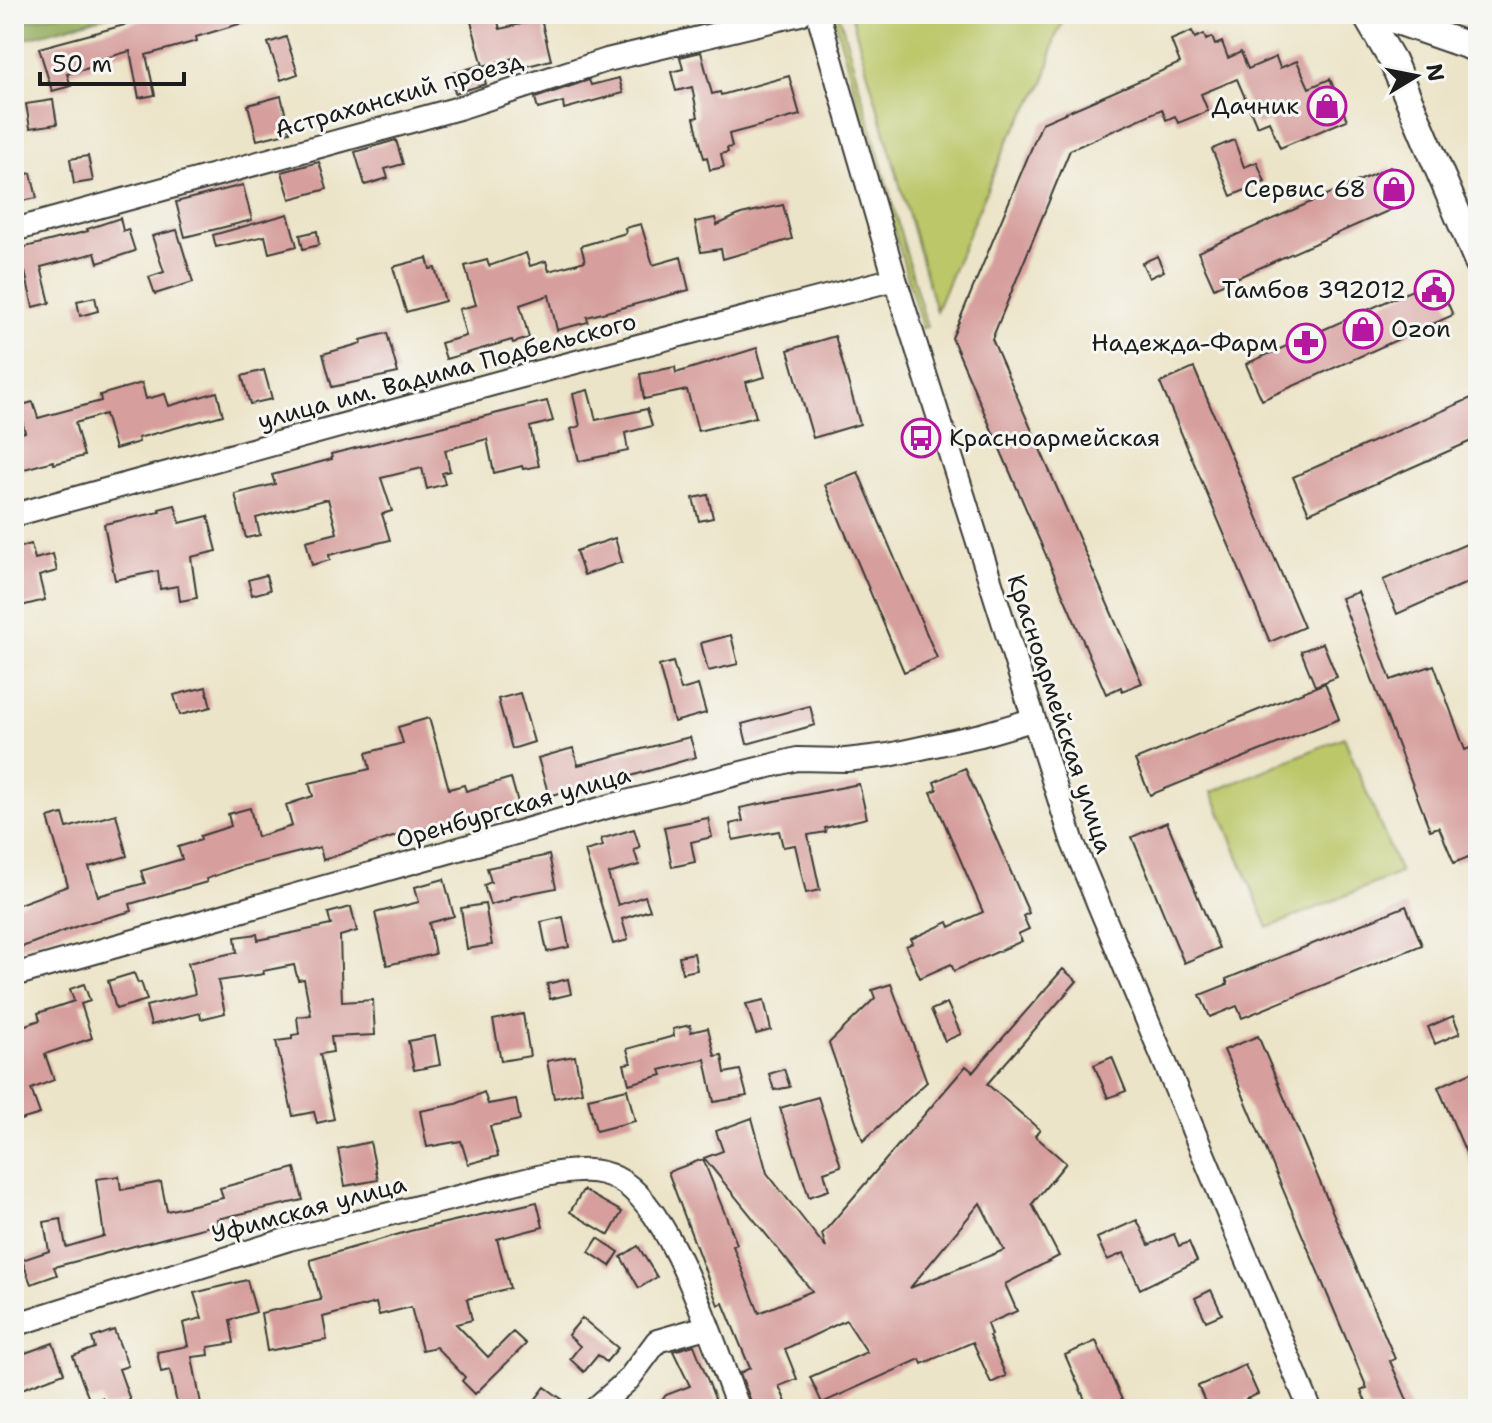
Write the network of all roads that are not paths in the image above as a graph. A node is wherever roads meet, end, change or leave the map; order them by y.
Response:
1 (800, 14) edge
2 (818, 14) edge
3 (1365, 14) edge
4 (1377, 14) edge
5 (1478, 49) edge
6 (14, 230) edge
7 (1478, 262) edge
8 (895, 279) junction
9 (14, 515) edge
10 (1032, 720) junction
11 (14, 975) edge
12 (14, 1325) edge
13 (706, 1327) junction
14 (595, 1409) edge
15 (739, 1409) edge
16 (1310, 1409) edge

1 - 6 street, Астраханский проезд
2 - 8 street, Красноармейская улица
3 - 7 main road
4 - 5 main road
8 - 9 street, улица им. Вадима Подбельского
8 - 10 street, Красноармейская улица
10 - 11 street, Оренбургская улица
10 - 16 street, Красноармейская улица
12 - 13 street, Уфимская улица
13 - 14 street
13 - 15 street

